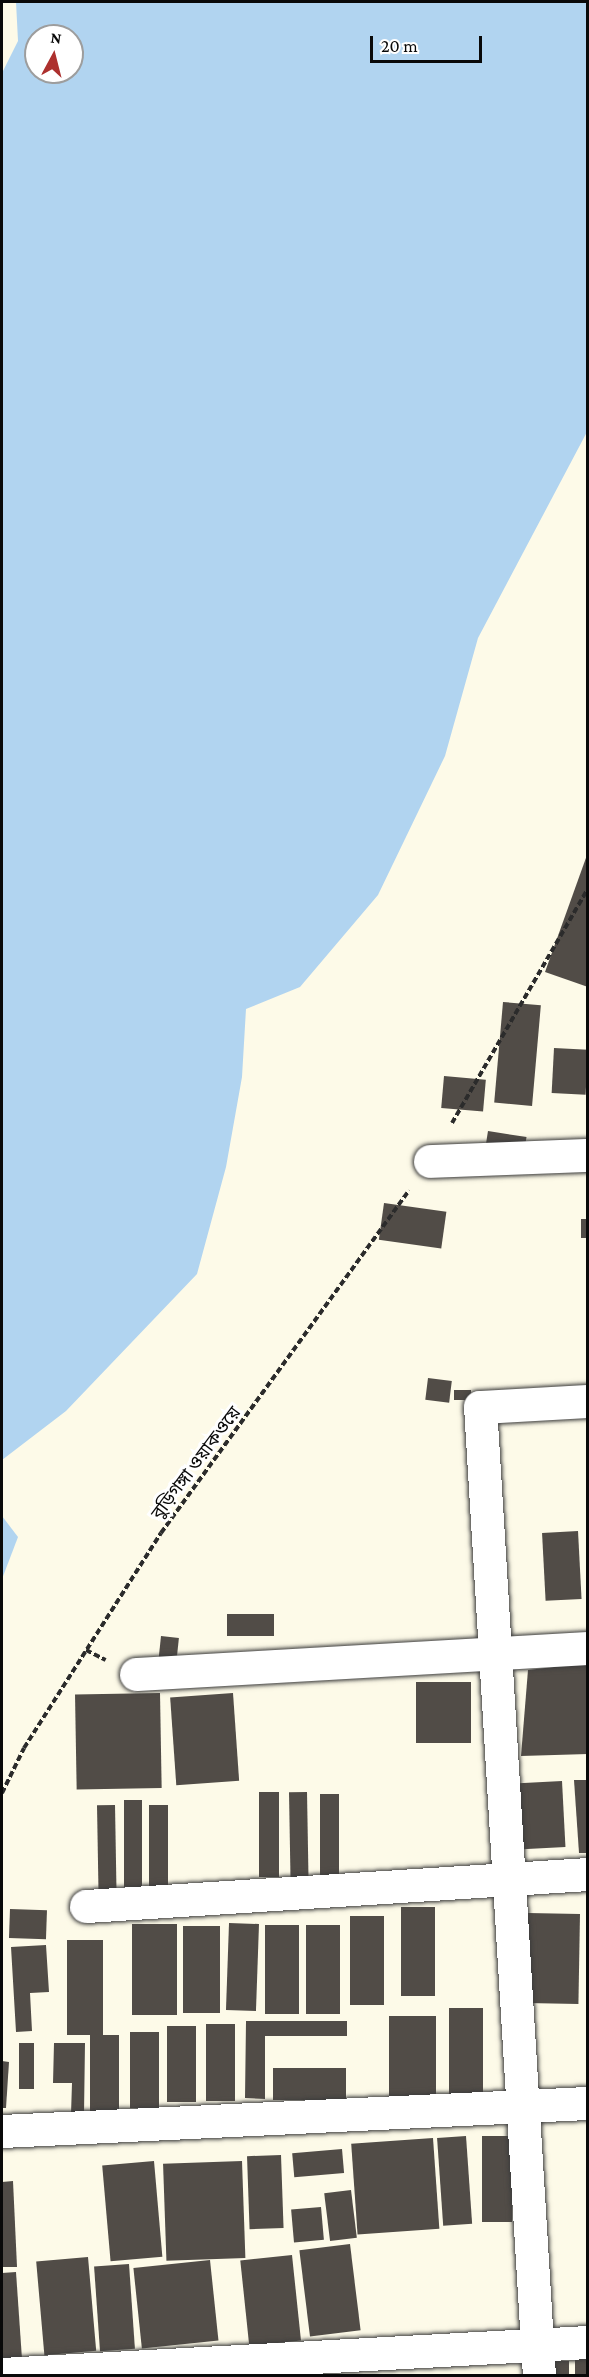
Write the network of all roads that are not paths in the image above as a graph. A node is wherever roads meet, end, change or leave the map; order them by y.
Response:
1 (588, 1155) edge
2 (430, 1161) road end
3 (588, 1401) edge
4 (588, 1648) edge
5 (495, 1653) junction
6 (136, 1674) dead end
7 (588, 1874) edge
8 (509, 1877) junction
9 (86, 1906) dead end
10 (588, 2103) edge
11 (523, 2106) junction
12 (2, 2131) edge
13 (588, 2342) edge
14 (539, 2360) edge
15 (2, 2374) edge

1 - 2 street
3 - 5 street
4 - 5 street
5 - 6 street
5 - 8 street
7 - 8 street
8 - 9 street
8 - 11 street
10 - 11 street
11 - 12 street
11 - 14 street
13 - 14 street
14 - 15 street

